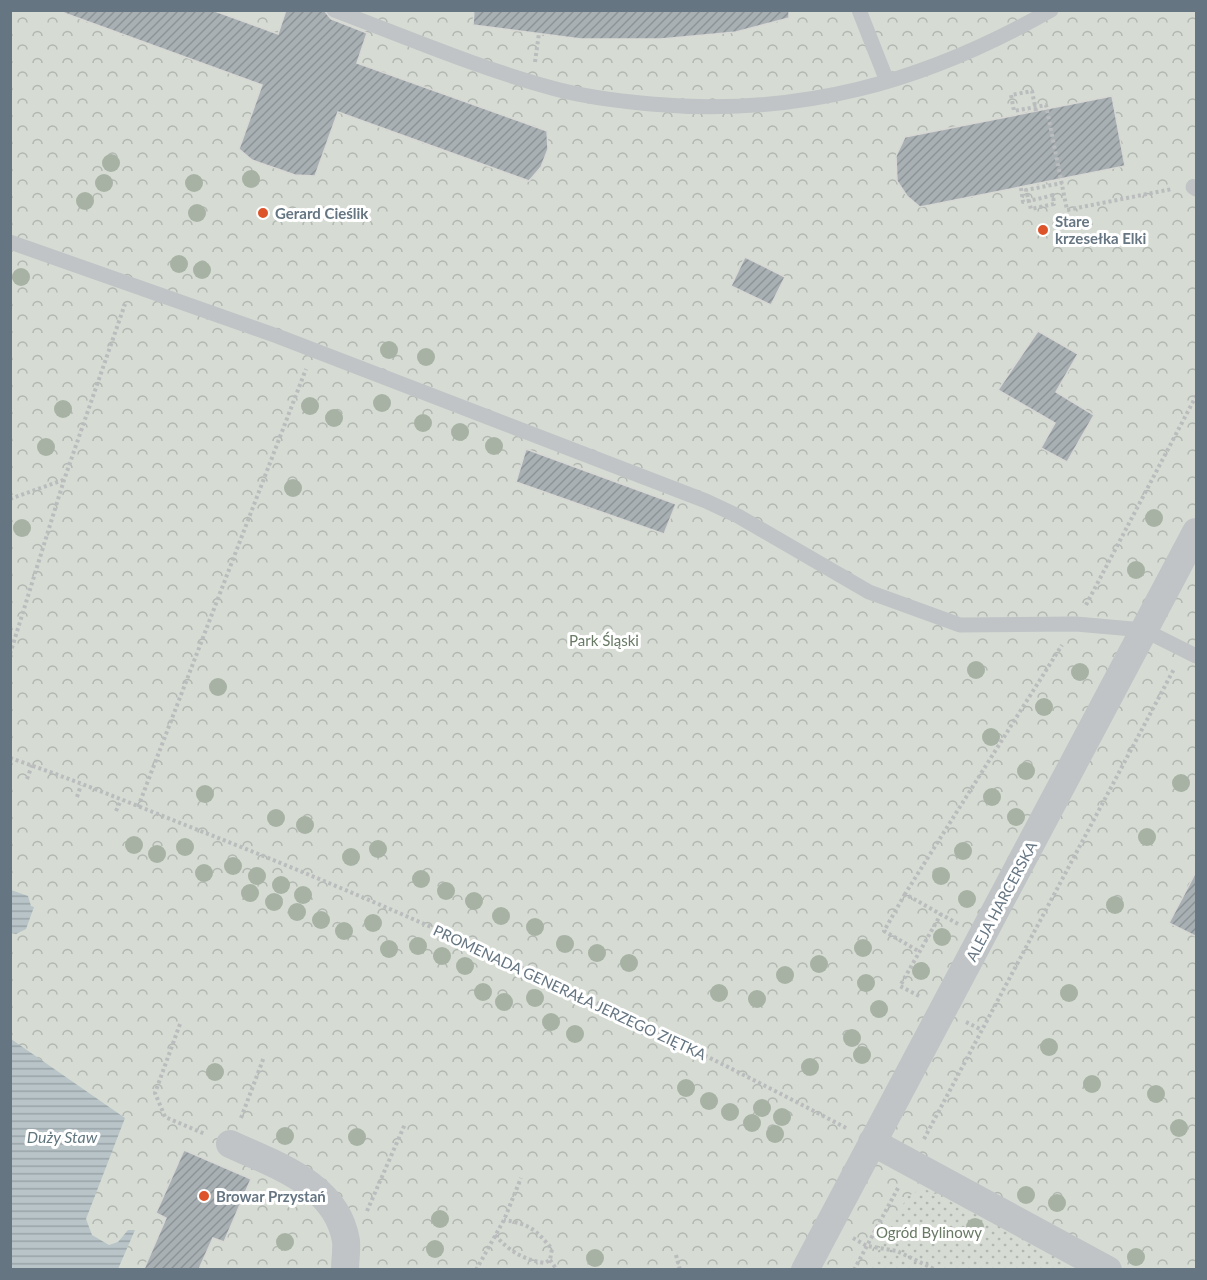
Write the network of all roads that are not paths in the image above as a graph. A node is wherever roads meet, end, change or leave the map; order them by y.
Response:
1 (334, 10) edge
2 (859, 10) edge
3 (1050, 10) edge
4 (887, 81) junction
5 (10, 242) edge
6 (1197, 532) edge
7 (1144, 630) junction
8 (1197, 656) edge
9 (872, 1142) junction
10 (230, 1144) dead end
11 (345, 1269) edge
12 (805, 1269) edge
13 (1108, 1269) edge

1 - 4 lane
2 - 4 lane
3 - 4 lane
5 - 7 lane
6 - 7 street, ALEJA HARCERSKA
7 - 8 lane
7 - 9 street, ALEJA HARCERSKA
9 - 12 street, ALEJA HARCERSKA
9 - 13 street
10 - 11 street

